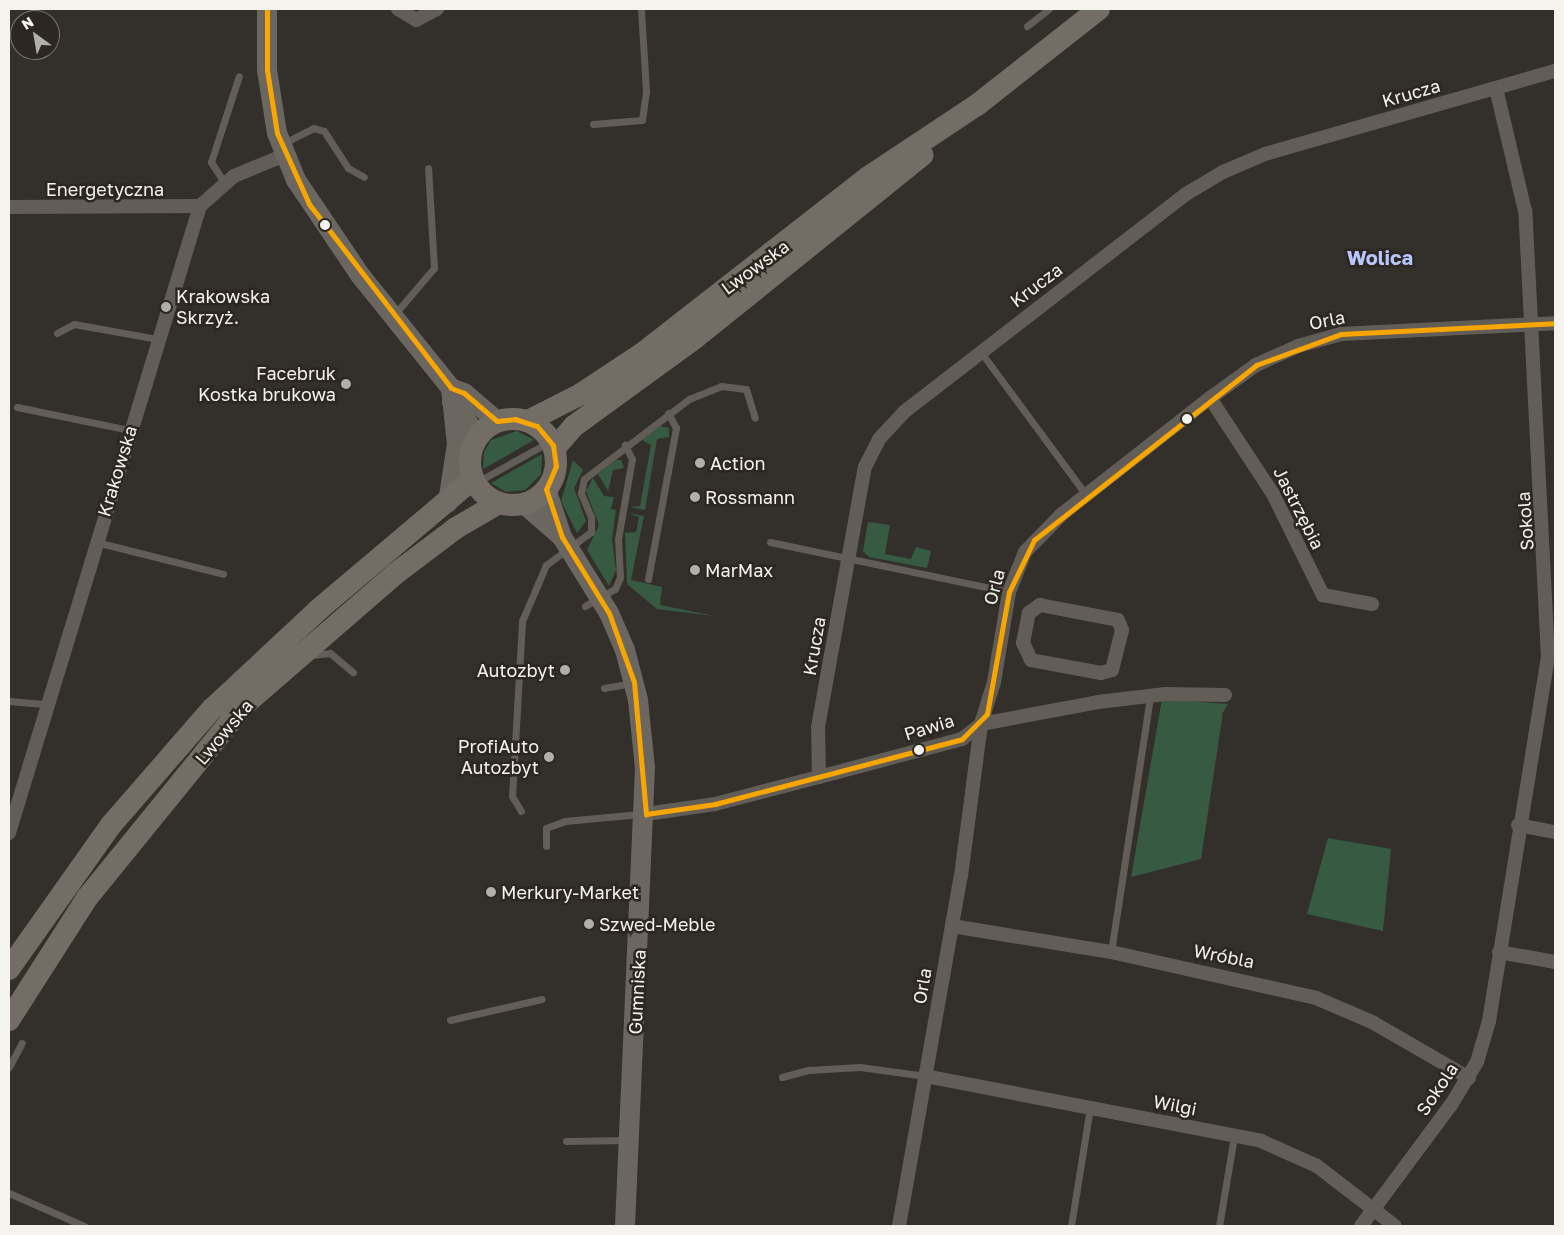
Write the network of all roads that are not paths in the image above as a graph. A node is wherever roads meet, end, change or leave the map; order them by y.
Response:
1 (267, 9) edge
2 (398, 9) edge
3 (436, 9) edge
4 (641, 9) edge
5 (1049, 9) edge
6 (1099, 9) edge
7 (1027, 26) dead end
8 (1555, 72) edge
9 (239, 76) dead end
10 (1496, 88) junction
11 (977, 105) junction
12 (593, 124) dead end
13 (283, 149) junction
14 (428, 168) dead end
15 (364, 178) dead end
16 (224, 182) junction
17 (200, 206) junction
18 (9, 207) edge
19 (392, 317) junction
20 (1534, 322) junction
21 (1555, 323) edge
22 (57, 333) dead end
23 (157, 339) junction
24 (980, 351) junction
25 (451, 395) junction
26 (1210, 398) junction
27 (17, 407) dead end
28 (668, 413) junction
29 (755, 418) dead end
30 (497, 421) junction
31 (528, 421) junction
32 (129, 430) junction
33 (478, 436) junction
34 (552, 445) junction
35 (625, 445) junction
36 (474, 481) junction
37 (546, 489) junction
38 (1086, 495) junction
39 (448, 502) junction
40 (499, 504) junction
41 (524, 504) junction
42 (96, 542) junction
43 (565, 542) junction
44 (770, 542) dead end
45 (849, 559) junction
46 (223, 574) dead end
47 (648, 580) dead end
48 (1009, 592) junction
49 (1552, 595) edge
50 (593, 602) junction
51 (1372, 604) dead end
52 (1027, 655) joint
53 (293, 662) junction
54 (353, 672) dead end
55 (634, 682) junction
56 (604, 688) dead end
57 (1225, 696) dead end
58 (1150, 697) junction
59 (9, 701) edge
60 (48, 704) junction
61 (981, 724) junction
62 (819, 778) junction
63 (521, 811) dead end
64 (646, 814) junction
65 (1518, 825) junction
66 (1555, 832) edge
67 (9, 833) edge
68 (546, 846) dead end
69 (952, 926) junction
70 (1111, 952) junction
71 (1499, 952) junction
72 (1555, 962) edge
73 (9, 970) edge
74 (542, 1000) dead end
75 (9, 1020) edge
76 (450, 1020) dead end
77 (22, 1043) dead end
78 (9, 1067) edge
79 (925, 1076) junction
80 (782, 1077) dead end
81 (1469, 1078) junction
82 (1090, 1108) junction
83 (1234, 1136) junction
84 (629, 1140) junction
85 (566, 1141) dead end
86 (9, 1193) edge
87 (1374, 1209) junction
88 (84, 1226) edge
89 (625, 1226) edge
90 (899, 1226) edge
91 (1071, 1226) edge
92 (1219, 1226) edge
93 (1361, 1226) edge
94 (1395, 1226) edge

1 - 13 street
2 - 3 street
4 - 12 lane
5 - 7 lane
6 - 11 main road, Lwowska
8 - 10 street, Krucza
9 - 16 lane
10 - 20 street, Sokola
10 - 24 street, Krucza
11 - 31 main road, Lwowska
11 - 34 main road, Lwowska
13 - 15 lane
13 - 16 street, Krakowska
13 - 19 street
14 - 19 lane
16 - 17 street, Krakowska
17 - 18 street, Energetyczna
17 - 23 street, Krakowska
19 - 25 street
20 - 21 street, Orla
20 - 26 street, Orla
20 - 49 street, Sokola
22 - 23 lane
23 - 32 street, Krakowska
24 - 38 lane
24 - 45 street, Krucza
25 - 30 street
25 - 33 street
25 - 39 street
26 - 38 street, Orla
26 - 51 street, Jastrzębia
27 - 32 lane
28 - 29 lane
28 - 35 lane
28 - 47 lane
30 - 31 main road
30 - 33 main road
31 - 34 main road
32 - 42 street, Krakowska
33 - 36 main road
34 - 36 lane
34 - 37 main road
35 - 43 lane
35 - 50 lane
36 - 39 main road, Lwowska
36 - 40 main road
37 - 41 main road
37 - 43 street
38 - 48 street, Orla
39 - 73 main road, Lwowska
40 - 41 main road
40 - 53 main road, Lwowska
41 - 43 street
42 - 46 lane
42 - 60 street, Krakowska
43 - 50 street, Gumniska
43 - 63 lane
44 - 45 lane
45 - 48 lane
45 - 62 street, Krucza
48 - 61 street, Orla
49 - 65 street, Sokola
50 - 55 street, Gumniska
52 - 52 street
53 - 54 lane
53 - 75 main road, Lwowska
55 - 56 lane
55 - 64 street, Gumniska
57 - 58 street, Pawia
58 - 61 street, Pawia
58 - 70 lane
59 - 60 lane
60 - 67 street, Krakowska
61 - 62 street, Pawia
61 - 69 street, Orla
62 - 64 street, Pawia
64 - 68 lane
64 - 84 street, Gumniska
65 - 66 street
65 - 71 street, Sokola
69 - 70 street, Wróbla
69 - 79 street, Orla
70 - 81 street, Wróbla
71 - 72 street
71 - 81 street, Sokola
74 - 76 lane
77 - 78 lane
79 - 80 lane
79 - 82 street, Wilgi
79 - 90 street, Orla
81 - 87 street, Sokola
82 - 83 street, Wilgi
82 - 91 lane
83 - 87 street, Wilgi
83 - 92 lane
84 - 85 lane
84 - 89 street, Gumniska
86 - 88 lane
87 - 93 street, Sokola
87 - 94 street, Wilgi

